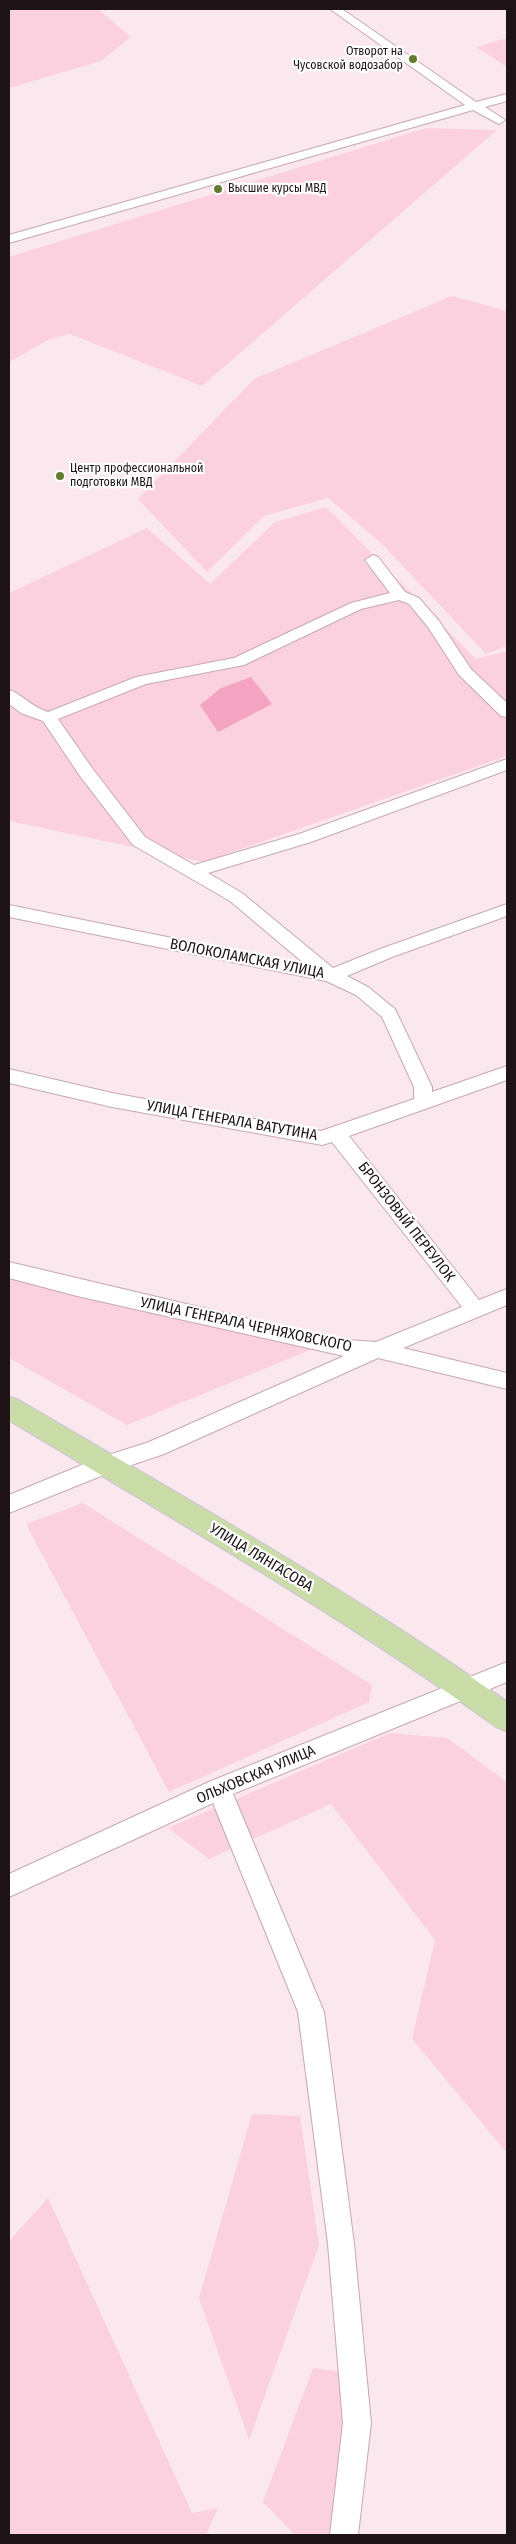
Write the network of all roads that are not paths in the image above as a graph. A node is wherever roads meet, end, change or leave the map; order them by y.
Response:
1 (335, 9) edge
2 (507, 97) edge
3 (474, 106) junction
4 (503, 120) edge
5 (422, 123) junction
6 (9, 239) edge
7 (373, 560) dead end
8 (400, 595) junction
9 (9, 695) edge
10 (507, 712) edge
11 (49, 717) junction
12 (507, 764) edge
13 (192, 872) junction
14 (507, 910) edge
15 (9, 911) edge
16 (331, 976) junction
17 (507, 1073) edge
18 (9, 1076) edge
19 (424, 1102) junction
20 (337, 1134) junction
21 (9, 1270) edge
22 (507, 1297) edge
23 (476, 1310) junction
24 (377, 1350) junction
25 (507, 1381) edge
26 (9, 1408) edge
27 (104, 1465) junction
28 (9, 1504) edge
29 (507, 1672) edge
30 (466, 1688) junction
31 (507, 1718) edge
32 (219, 1789) junction
33 (9, 1886) edge
34 (344, 2535) edge

1 - 3 street
2 - 3 street
3 - 4 street
3 - 5 street
4 - 5 street
5 - 6 street
7 - 8 street
8 - 10 street
8 - 11 street
9 - 11 street
11 - 13 street
12 - 13 street
13 - 16 street
14 - 16 street, ВОЛОКОЛАМСКАЯ УЛИЦА
15 - 16 street, ВОЛОКОЛАМСКАЯ УЛИЦА
16 - 19 street
17 - 19 street, УЛИЦА ГЕНЕРАЛА ВАТУТИНА
18 - 20 street, УЛИЦА ГЕНЕРАЛА ВАТУТИНА
19 - 20 street, УЛИЦА ГЕНЕРАЛА ВАТУТИНА
20 - 23 street, БРОНЗОВЫЙ ПЕРЕУЛОК
21 - 24 street, УЛИЦА ГЕНЕРАЛА ЧЕРНЯХОВСКОГО
22 - 23 street, УЛИЦА ГЕНЕРАЛА ЧЕРНЯХОВСКОГО
23 - 24 street, УЛИЦА ГЕНЕРАЛА ЧЕРНЯХОВСКОГО
24 - 25 street
24 - 27 street
26 - 27 main road, УЛИЦА ЛЯНГАСОВА
27 - 28 street
27 - 30 main road, УЛИЦА ЛЯНГАСОВА
29 - 30 street, ОЛЬХОВСКАЯ УЛИЦА
30 - 31 main road, УЛИЦА ЛЯНГАСОВА
30 - 32 street, ОЛЬХОВСКАЯ УЛИЦА
32 - 33 street, ОЛЬХОВСКАЯ УЛИЦА
32 - 34 street

